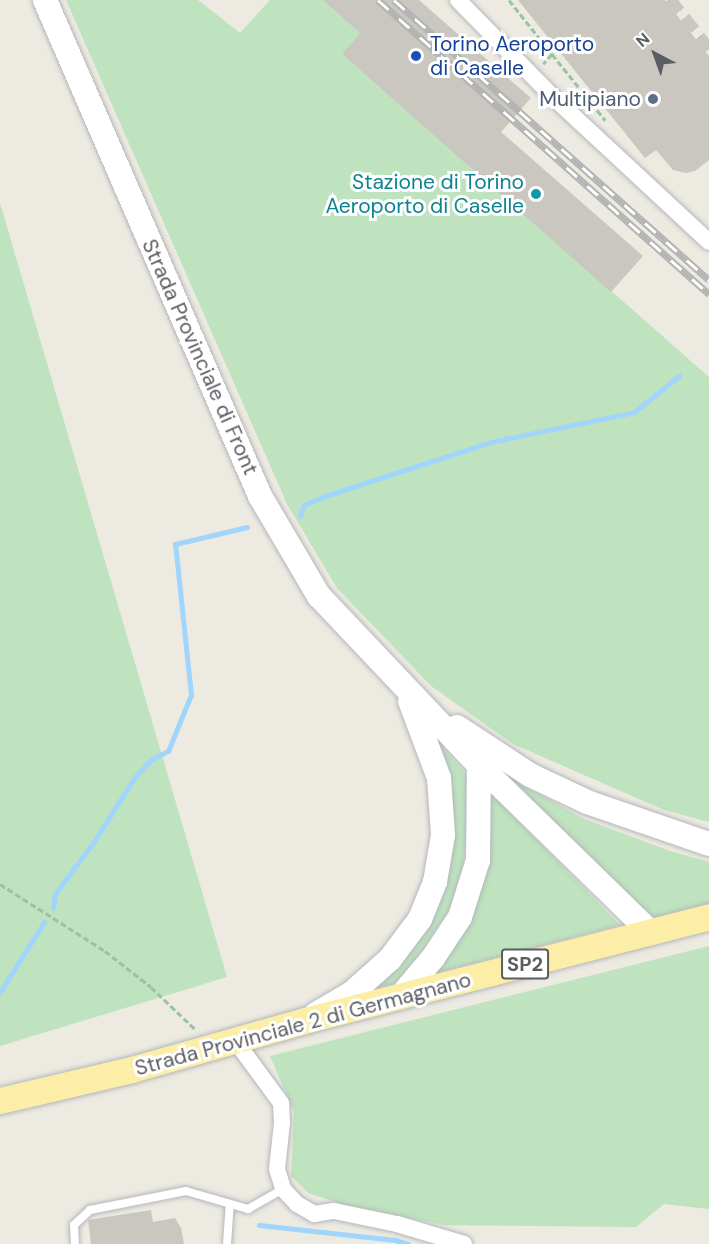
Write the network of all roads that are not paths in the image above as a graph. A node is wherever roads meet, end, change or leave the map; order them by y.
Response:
1 (45, 0) edge
2 (458, 0) edge
3 (709, 242) edge
4 (403, 685) junction
5 (478, 765) junction
6 (709, 844) edge
7 (709, 917) edge
8 (650, 932) junction
9 (400, 997) junction
10 (305, 1021) junction
11 (223, 1043) junction
12 (0, 1101) edge
13 (284, 1189) junction
14 (230, 1205) junction
15 (75, 1244) edge
16 (227, 1244) edge
17 (464, 1244) edge

1 - 4 main road, Strada Provinciale di Front
2 - 3 street
4 - 5 main road
4 - 6 main road
4 - 10 main road
5 - 8 main road
5 - 9 main road
7 - 8 main road, Strada Provinciale 2 di Germagnano / SP2
8 - 9 main road, Strada Provinciale 2 di Germagnano / SP2
9 - 10 main road, Strada Provinciale 2 di Germagnano / SP2
10 - 11 main road, Strada Provinciale 2 di Germagnano / SP2
11 - 12 main road, Strada Provinciale 2 di Germagnano / SP2
11 - 13 street
13 - 14 lane
13 - 17 street
14 - 15 lane
14 - 16 lane

